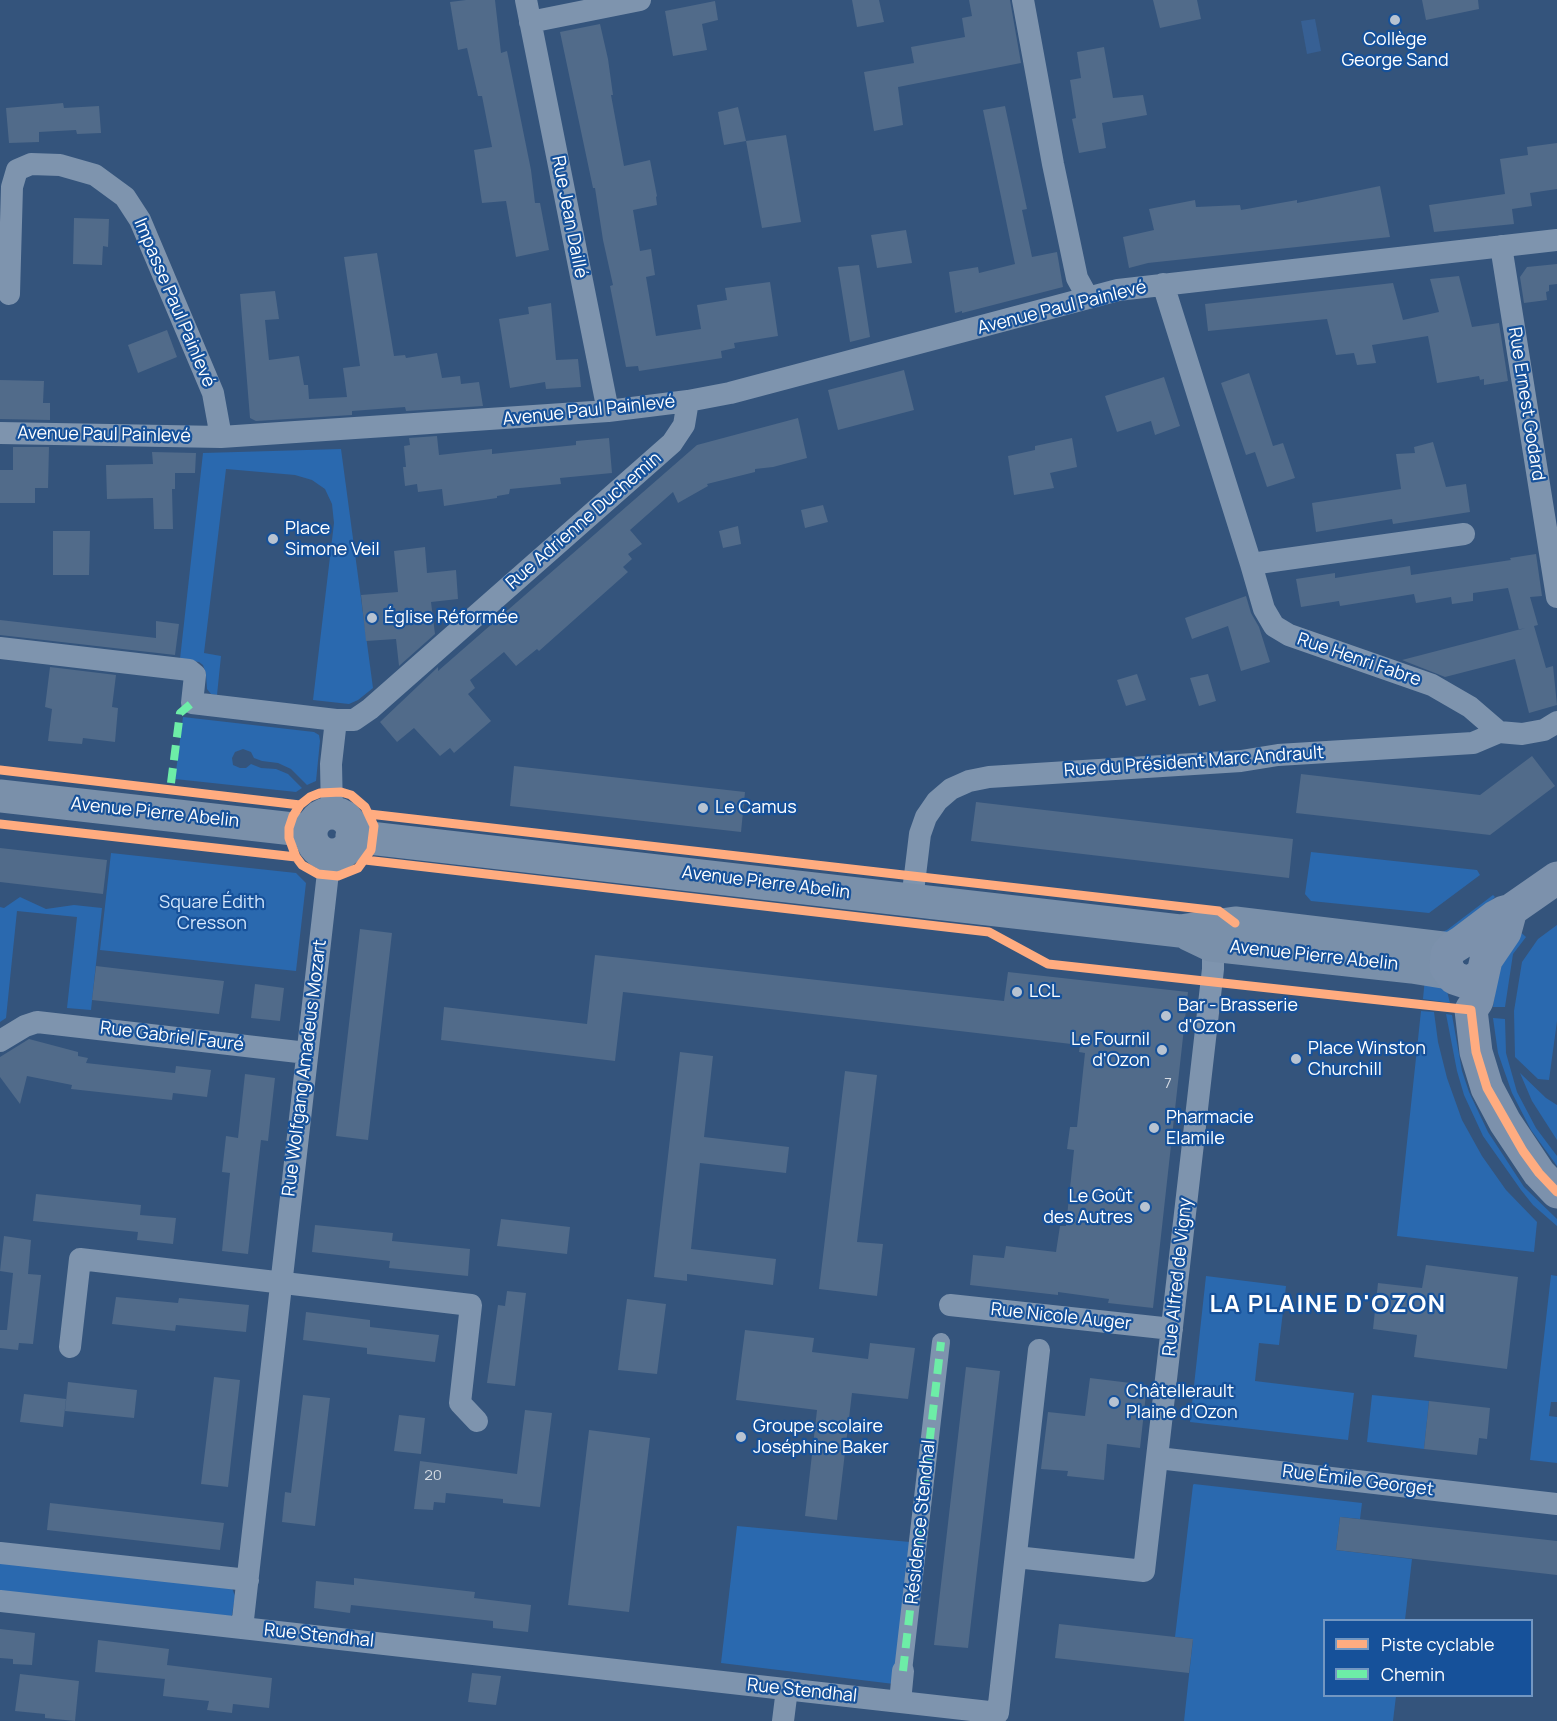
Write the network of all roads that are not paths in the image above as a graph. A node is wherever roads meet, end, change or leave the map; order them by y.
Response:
1 (640, 0) edge
2 (1023, 0) edge
3 (528, 11) edge
4 (1557, 240) edge
5 (1501, 246) junction
6 (1163, 284) junction
7 (9, 294) dead end
8 (1088, 298) junction
9 (688, 401) junction
10 (608, 411) junction
11 (0, 433) edge
12 (221, 437) junction
13 (1464, 534) dead end
14 (1251, 564) junction
15 (1557, 597) edge
16 (0, 648) edge
17 (336, 720) junction
18 (1557, 722) edge
19 (1499, 732) junction
20 (0, 795) edge
21 (331, 834) junction
22 (1557, 878) edge
23 (912, 900) junction
24 (1212, 936) junction
25 (1464, 963) junction
26 (0, 1041) edge
27 (307, 1053) junction
28 (1557, 1192) edge
29 (280, 1281) junction
30 (950, 1305) dead end
31 (1172, 1329) junction
32 (941, 1342) dead end
33 (70, 1347) dead end
34 (1039, 1350) dead end
35 (477, 1421) dead end
36 (1158, 1458) junction
37 (1557, 1504) edge
38 (0, 1553) edge
39 (1016, 1557) junction
40 (248, 1580) junction
41 (0, 1601) edge
42 (242, 1628) junction
43 (903, 1671) joint
44 (787, 1689) junction
45 (900, 1702) junction
46 (783, 1721) edge

1 - 3 street, Rue Jean Daillé
2 - 8 street
3 - 10 street, Rue Jean Daillé
4 - 5 street, Avenue Paul Painlevé
5 - 6 street, Avenue Paul Painlevé
5 - 15 street, Rue Ernest Godard
6 - 8 street, Avenue Paul Painlevé
6 - 14 street, Rue Henri Fabre
7 - 12 street, Impasse Paul Painlevé
8 - 9 street, Avenue Paul Painlevé
9 - 10 street, Avenue Paul Painlevé
9 - 17 street, Rue Adrienne Duchemin
10 - 12 street, Avenue Paul Painlevé
11 - 12 street, Avenue Paul Painlevé
13 - 14 street
14 - 19 street, Rue Henri Fabre
16 - 17 street
17 - 21 street
18 - 19 street, Rue du Président Marc Andrault
19 - 23 street, Rue du Président Marc Andrault
20 - 21 main road, Avenue Pierre Abelin
21 - 23 main road, Avenue Pierre Abelin
21 - 27 street, Rue Wolfgang Amadeus Mozart
22 - 25 main road
23 - 24 main road, Avenue Pierre Abelin
24 - 25 main road, Avenue Pierre Abelin
24 - 31 street, Rue Alfred de Vigny
25 - 28 main road
26 - 27 street, Rue Gabriel Fauré
27 - 29 street, Rue Wolfgang Amadeus Mozart
29 - 33 street
29 - 35 street
29 - 40 street, Rue Wolfgang Amadeus Mozart
30 - 31 street, Rue Nicole Auger
31 - 36 street, Rue Alfred de Vigny
32 - 43 street, Résidence Stendhal
34 - 39 street, Rue Stendhal
36 - 37 street, Rue Émile Georget
36 - 39 street, Rue Alfred de Vigny
38 - 40 street
39 - 45 street, Rue Stendhal
40 - 42 street, Rue Stendhal
41 - 42 street, Rue Stendhal
42 - 44 street, Rue Stendhal
43 - 45 street, Résidence Stendhal
44 - 45 street, Rue Stendhal
44 - 46 street

